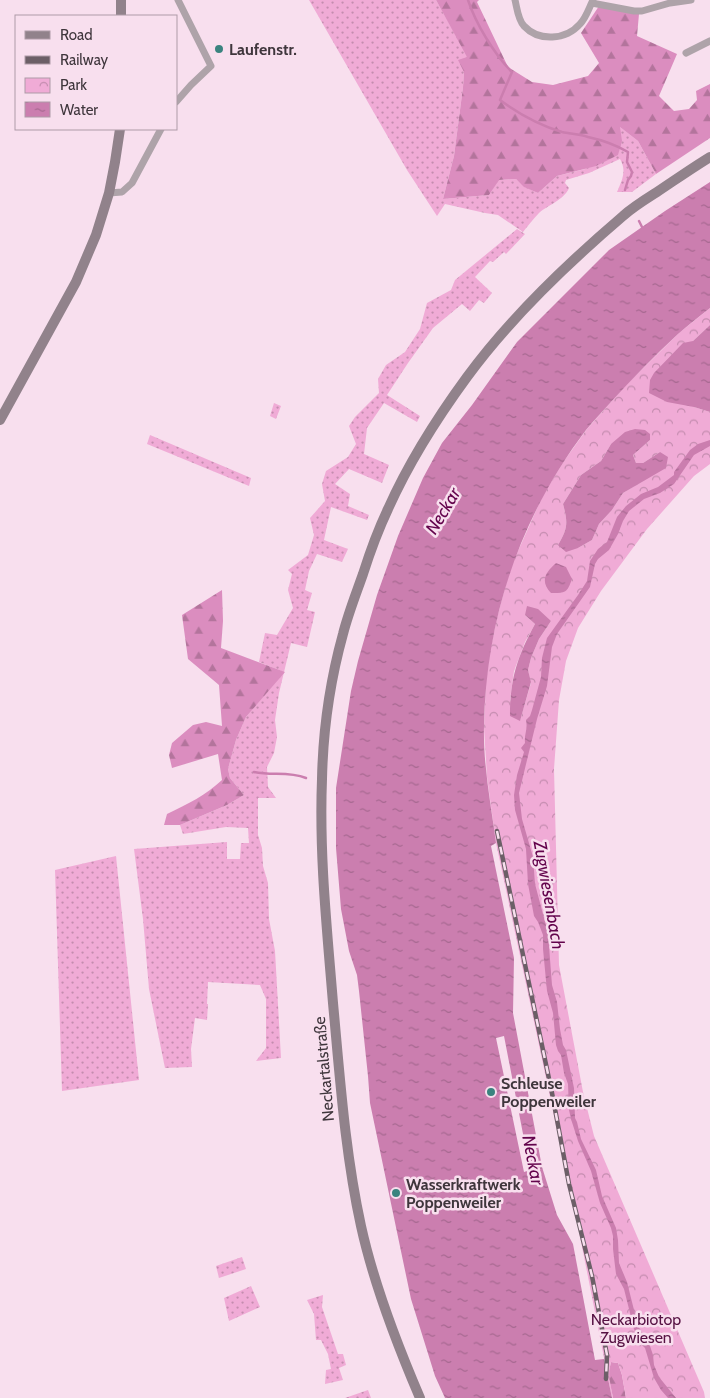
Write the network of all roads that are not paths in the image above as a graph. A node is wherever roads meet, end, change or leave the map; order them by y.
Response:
1 (121, 0) edge
2 (178, 0) edge
3 (515, 0) edge
4 (691, 0) edge
5 (592, 1) edge
6 (121, 15) edge
7 (710, 41) edge
8 (686, 53) dead end
9 (178, 100) edge
10 (160, 130) edge
11 (120, 131) edge
12 (710, 157) edge
13 (109, 192) junction
14 (0, 420) edge
15 (420, 1398) edge

1 - 6 main road
2 - 9 street
3 - 5 street
4 - 5 street
7 - 8 street
10 - 13 street
11 - 13 main road
12 - 15 main road, Neckartalstraße
13 - 14 main road

